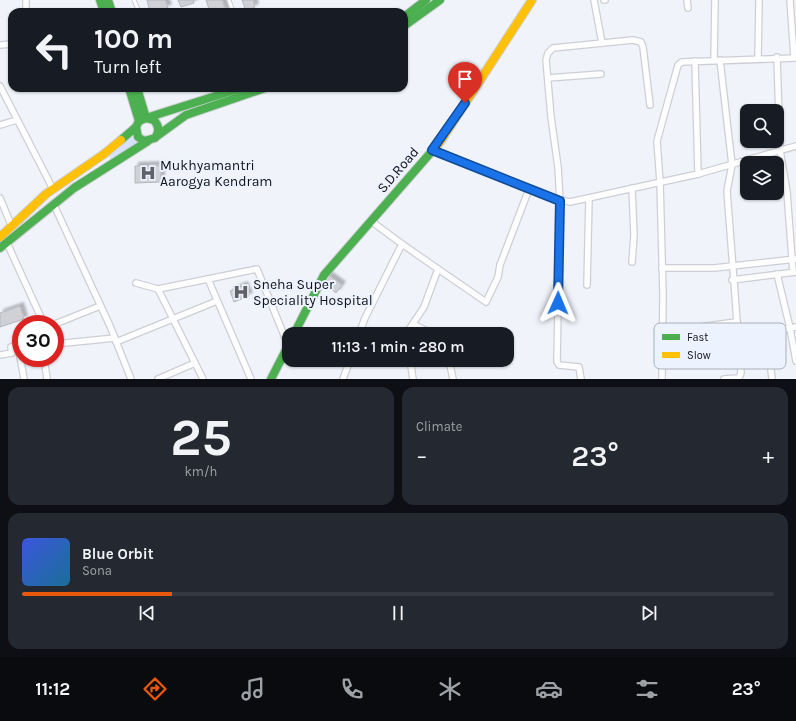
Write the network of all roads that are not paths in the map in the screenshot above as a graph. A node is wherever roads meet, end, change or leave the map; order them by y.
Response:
1 (426, 0) edge
2 (440, 0) edge
3 (532, 0) edge
4 (594, 0) edge
5 (688, 0) edge
6 (715, 0) edge
7 (759, 0) edge
8 (790, 0) edge
9 (688, 8) dead end
10 (408, 13) edge
11 (408, 23) edge
12 (602, 43) junction
13 (758, 58) junction
14 (777, 58) junction
15 (795, 58) edge
16 (714, 60) junction
17 (720, 60) junction
18 (694, 61) junction
19 (601, 74) dead end
20 (548, 78) junction
21 (0, 86) edge
22 (130, 92) edge
23 (137, 92) edge
24 (229, 92) edge
25 (253, 92) edge
26 (650, 105) dead end
27 (18, 120) junction
28 (140, 122) junction
29 (0, 125) edge
30 (157, 136) junction
31 (148, 141) junction
32 (796, 146) edge
33 (432, 150) junction
34 (780, 150) junction
35 (104, 154) junction
36 (110, 164) junction
37 (732, 165) junction
38 (698, 174) junction
39 (660, 182) junction
40 (55, 187) junction
41 (632, 188) junction
42 (529, 189) junction
43 (64, 197) junction
44 (0, 198) edge
45 (589, 198) junction
46 (38, 201) junction
47 (560, 201) junction
48 (54, 205) junction
49 (44, 212) junction
50 (371, 221) junction
51 (12, 227) junction
52 (0, 236) edge
53 (402, 244) junction
54 (3, 245) edge
55 (794, 259) edge
56 (632, 262) dead end
57 (734, 266) junction
58 (662, 268) junction
59 (438, 269) junction
60 (795, 272) edge
61 (777, 274) junction
62 (208, 279) junction
63 (732, 280) junction
64 (136, 283) dead end
65 (587, 285) dead end
66 (158, 289) junction
67 (217, 301) junction
68 (100, 306) junction
69 (39, 315) edge
70 (173, 319) junction
71 (64, 320) edge
72 (736, 322) joint
73 (663, 323) edge
74 (729, 323) edge
75 (413, 324) junction
76 (298, 327) edge
77 (362, 327) edge
78 (411, 327) edge
79 (419, 327) edge
80 (282, 328) edge
81 (793, 328) edge
82 (116, 340) junction
83 (64, 343) edge
84 (12, 353) edge
85 (0, 355) edge
86 (282, 358) edge
87 (796, 361) edge
88 (195, 363) junction
89 (23, 367) edge
90 (46, 367) edge
91 (411, 367) edge
92 (450, 367) edge
93 (347, 368) joint
94 (662, 369) edge
95 (740, 369) edge
96 (771, 369) edge
97 (24, 379) edge
98 (48, 379) edge
99 (131, 379) edge
100 (158, 379) edge
101 (204, 379) edge
102 (251, 379) edge
103 (271, 379) edge
104 (343, 379) edge
105 (348, 379) edge
106 (413, 379) edge
107 (453, 379) edge
108 (581, 379) edge
109 (662, 379) edge
110 (724, 379) edge
111 (772, 379) edge

1 - 10 street
2 - 11 street
3 - 33 street, S.D.Road
4 - 12 street
5 - 9 street
6 - 16 street
7 - 13 street
8 - 15 street
12 - 20 street
12 - 26 street
13 - 14 street
13 - 17 street
14 - 15 street
14 - 34 street
16 - 17 street
16 - 18 street
17 - 37 street
18 - 38 street
18 - 39 street
19 - 20 street
20 - 47 street
21 - 27 street
22 - 28 street
23 - 28 street
24 - 28 street
25 - 30 street
27 - 29 street
27 - 40 street
28 - 30 street
28 - 31 street
28 - 35 street
30 - 31 street
31 - 36 street
32 - 34 street
33 - 42 street
33 - 50 street, S.D.Road
34 - 37 street
34 - 55 street
35 - 36 street
35 - 40 street
36 - 43 street
37 - 38 street
37 - 57 street
38 - 39 street
39 - 41 street
39 - 58 street
40 - 43 street
40 - 46 street
41 - 45 street
41 - 56 street
42 - 47 street
42 - 59 street
43 - 48 street
44 - 51 street
45 - 47 street
45 - 65 street
46 - 49 street
46 - 51 street
47 - 108 street
48 - 49 street
48 - 68 street
49 - 54 street
50 - 53 street
50 - 76 street, S.D.Road
51 - 52 street
53 - 59 street
53 - 77 street
54 - 69 street
55 - 57 street
55 - 60 street
57 - 58 street
57 - 63 street
58 - 73 street
59 - 75 street
60 - 61 street
61 - 63 street
61 - 81 street
62 - 66 street
62 - 67 street
62 - 80 street
63 - 72 street
64 - 66 street
66 - 70 street
67 - 70 street
67 - 102 street
68 - 71 street
68 - 82 street
70 - 82 street
70 - 88 street
72 - 74 street
75 - 78 street
75 - 79 street
81 - 87 street
82 - 83 street
82 - 99 street
84 - 85 street
86 - 103 street
88 - 100 street
88 - 101 street
89 - 97 street
90 - 98 street
91 - 106 street
92 - 107 street
93 - 104 street
93 - 105 street
94 - 109 street
95 - 110 street
96 - 111 street

